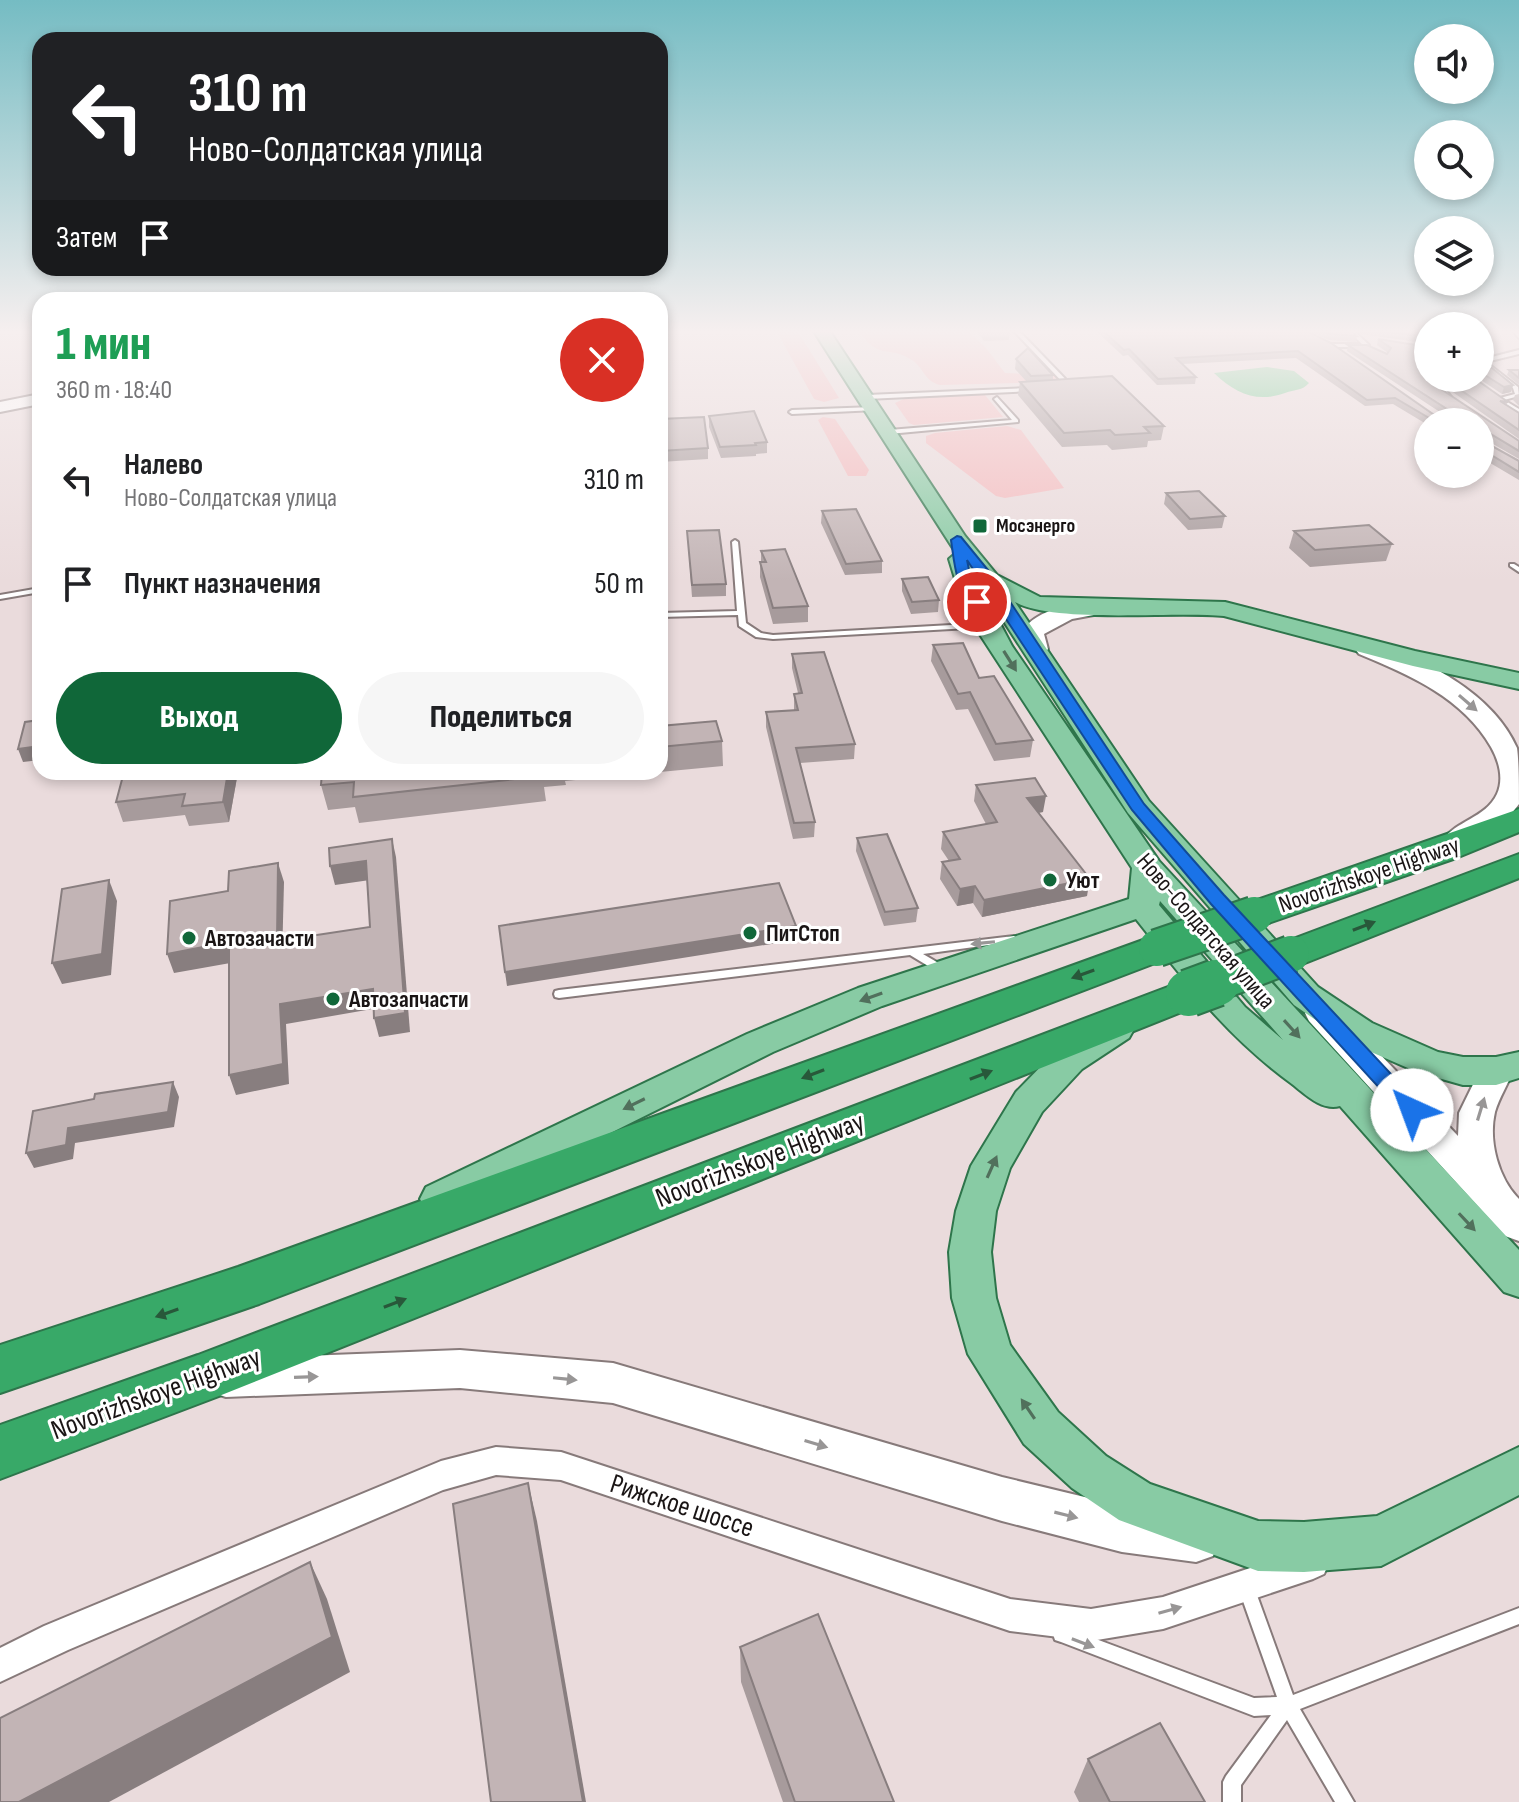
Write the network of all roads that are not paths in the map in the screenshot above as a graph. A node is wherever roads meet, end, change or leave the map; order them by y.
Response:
1 (878, 414) edge
2 (1010, 414) edge
3 (889, 432) junction
4 (957, 540) junction
5 (735, 542) dead end
6 (986, 576) junction
7 (32, 591) edge
8 (0, 597) edge
9 (1107, 606) junction
10 (741, 613) junction
11 (668, 615) edge
12 (989, 625) junction
13 (1350, 642) junction
14 (1036, 649) junction
15 (1519, 681) edge
16 (1519, 820) edge
17 (1443, 850) junction
18 (1519, 865) edge
19 (1148, 868) junction
20 (1142, 906) junction
21 (1056, 935) junction
22 (911, 951) junction
23 (945, 972) junction
24 (559, 994) dead end
25 (1306, 996) junction
26 (1140, 1012) junction
27 (1508, 1068) edge
28 (1386, 1134) junction
29 (1508, 1213) edge
30 (1519, 1279) edge
31 (241, 1288) junction
32 (0, 1369) edge
33 (200, 1379) junction
34 (113, 1410) junction
35 (0, 1452) edge
36 (1519, 1470) edge
37 (0, 1473) edge
38 (1252, 1566) junction
39 (1010, 1615) junction
40 (1519, 1616) edge
41 (0, 1665) edge
42 (1288, 1705) junction
43 (1232, 1802) edge
44 (1345, 1802) edge

1 - 3 main road, Ново-Солдатская улица
2 - 3 lane
3 - 4 main road, Ново-Солдатская улица
4 - 6 main road, Ново-Солдатская улица
4 - 12 main road, Ново-Солдатская улица
5 - 10 lane
6 - 9 main road
6 - 14 main road, Ново-Солдатская улица
7 - 8 lane
9 - 13 main road
9 - 14 main road
10 - 11 lane
10 - 12 lane
12 -> 19 main road, Ново-Солдатская улица
13 - 15 main road
13 -> 17 main road
14 - 25 main road, Ново-Солдатская улица
16 - 17 highway, Novorizhskoye Highway
17 -> 31 highway, Novorizhskoye Highway, bridge
26 -> 18 highway, Novorizhskoye Highway, bridge
19 - 20 main road
19 -> 28 main road, Ново-Солдатская улица
20 - 21 main road
20 - 28 main road
21 -> 22 lane
21 - 23 main road
22 - 23 lane
22 - 24 lane
23 -> 31 main road
25 - 27 main road
25 - 29 main road, Ново-Солдатская улица
33 -> 26 highway, Novorizhskoye Highway
38 -> 26 main road
29 -> 27 main road
28 -> 30 main road, Ново-Солдатская улица
31 -> 32 highway, Novorizhskoye Highway
33 - 34 highway, Novorizhskoye Highway
33 -> 38 main road
34 - 35 highway, Novorizhskoye Highway
34 - 37 main road
36 - 38 main road
39 -> 38 street, Рижское шоссе
38 - 42 lane
39 - 41 street, Рижское шоссе
39 -> 42 lane
40 - 42 lane
42 - 43 lane
42 - 44 lane

